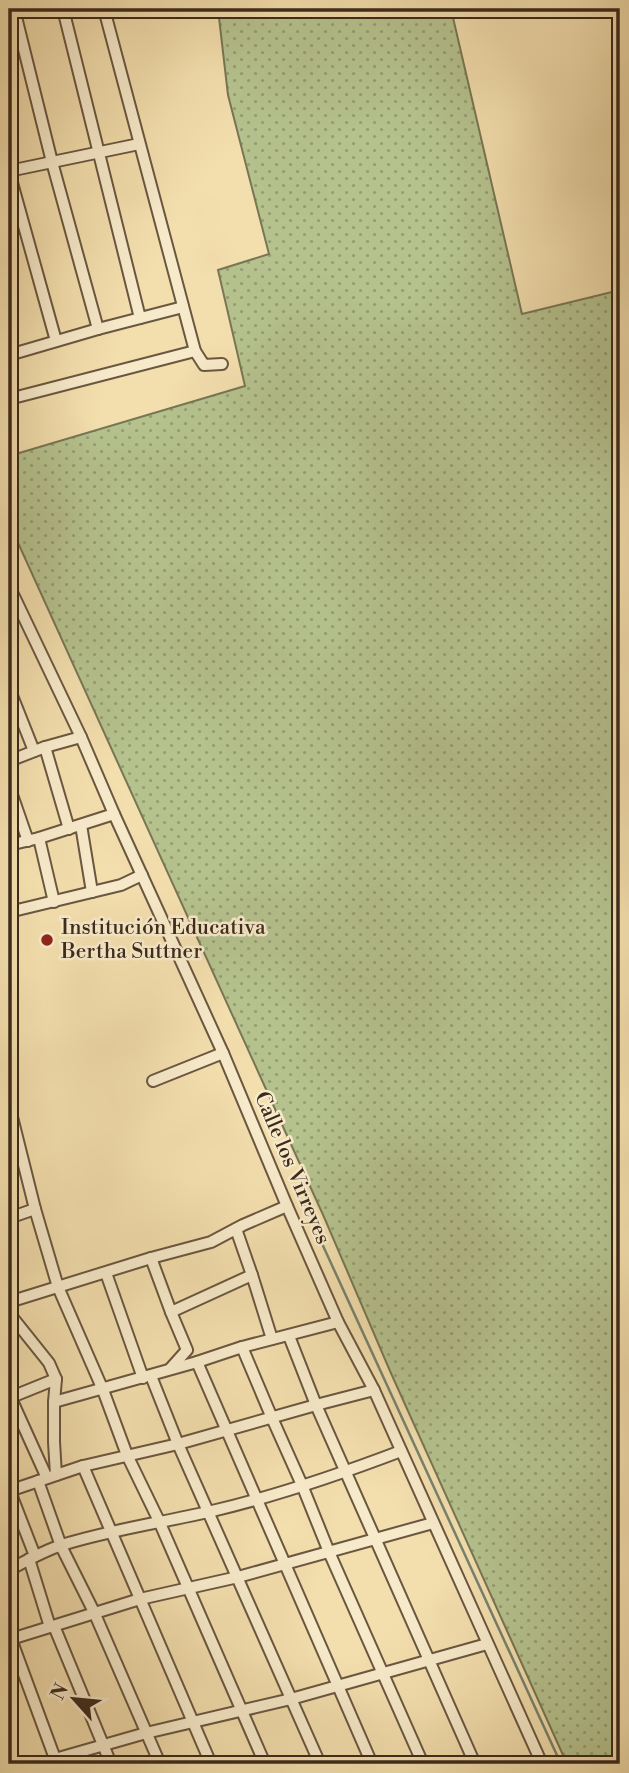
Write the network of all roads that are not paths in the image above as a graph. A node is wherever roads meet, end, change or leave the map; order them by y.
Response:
1 (14, 9) edge
2 (63, 9) edge
3 (104, 9) edge
4 (139, 144) junction
5 (99, 153) junction
6 (52, 162) junction
7 (9, 171) edge
8 (183, 307) junction
9 (140, 318) junction
10 (98, 329) junction
11 (9, 334) edge
12 (56, 341) junction
13 (195, 351) junction
14 (11, 354) edge
15 (222, 364) dead end
16 (9, 399) edge
17 (9, 586) edge
18 (13, 608) edge
19 (9, 688) edge
20 (81, 737) junction
21 (39, 749) junction
22 (9, 761) edge
23 (9, 786) edge
24 (114, 814) junction
25 (81, 825) junction
26 (69, 829) junction
27 (34, 839) junction
28 (9, 845) edge
29 (142, 875) junction
30 (92, 892) junction
31 (9, 895) edge
32 (54, 902) junction
33 (11, 912) edge
34 (223, 1053) junction
35 (153, 1081) dead end
36 (9, 1105) edge
37 (287, 1206) junction
38 (35, 1209) junction
39 (9, 1218) edge
40 (236, 1229) junction
41 (151, 1258) junction
42 (106, 1273) junction
43 (252, 1275) junction
44 (58, 1287) junction
45 (9, 1302) edge
46 (171, 1312) junction
47 (9, 1313) edge
48 (338, 1322) junction
49 (289, 1336) junction
50 (272, 1339) junction
51 (242, 1347) junction
52 (187, 1350) junction
53 (195, 1363) junction
54 (170, 1369) junction
55 (146, 1377) junction
56 (56, 1379) junction
57 (103, 1390) junction
58 (374, 1390) junction
59 (9, 1396) edge
60 (54, 1402) junction
61 (316, 1405) junction
62 (272, 1418) junction
63 (226, 1431) junction
64 (178, 1444) junction
65 (401, 1451) junction
66 (127, 1455) junction
67 (83, 1466) junction
68 (346, 1472) junction
69 (47, 1478) junction
70 (302, 1485) junction
71 (9, 1490) edge
72 (255, 1499) junction
73 (208, 1512) junction
74 (159, 1521) junction
75 (433, 1523) junction
76 (110, 1533) junction
77 (377, 1540) junction
78 (61, 1546) junction
79 (329, 1552) junction
80 (32, 1558) junction
81 (284, 1564) junction
82 (9, 1570) edge
83 (238, 1577) junction
84 (188, 1587) junction
85 (139, 1599) junction
86 (94, 1612) junction
87 (52, 1626) junction
88 (487, 1643) junction
89 (430, 1660) junction
90 (382, 1673) junction
91 (338, 1686) junction
92 (292, 1699) junction
93 (241, 1711) junction
94 (192, 1722) junction
95 (146, 1733) junction
96 (104, 1746) junction
97 (9, 1754) edge
98 (56, 1762) edge
99 (13, 1764) edge
100 (43, 1764) edge
101 (110, 1764) edge
102 (160, 1764) edge
103 (211, 1764) edge
104 (265, 1764) edge
105 (320, 1764) edge
106 (372, 1764) edge
107 (423, 1764) edge
108 (475, 1764) edge
109 (542, 1764) edge

1 - 6 street
2 - 5 street
3 - 4 street
4 - 5 street
4 - 8 street
5 - 6 street
5 - 9 street
6 - 7 street
6 - 10 street
7 - 12 street
8 - 9 street
8 - 13 street
9 - 10 street
10 - 12 street
11 - 14 street
12 - 14 street
13 - 15 street
13 - 16 street
17 - 18 street, Calle los Virreyes
18 - 20 street, Calle los Virreyes
19 - 21 street
20 - 21 street
20 - 24 street, Calle los Virreyes
21 - 22 street
21 - 26 street
23 - 27 street
24 - 25 street
24 - 29 street, Calle los Virreyes
25 - 26 street
25 - 30 street
26 - 27 street
27 - 28 street
27 - 32 street
29 - 30 street
29 - 34 street, Calle los Virreyes
30 - 32 street
31 - 33 street
32 - 33 street
34 - 35 street
34 - 37 street, Calle los Virreyes
36 - 38 street
37 - 40 street
37 - 48 street, Calle los Virreyes
38 - 39 street
38 - 44 street
40 - 41 street
40 - 43 street
41 - 42 street
41 - 46 street
42 - 44 street
42 - 55 street
43 - 46 street
43 - 50 street
44 - 45 street
44 - 57 street
46 - 52 street
47 - 56 street
48 - 49 street
48 - 58 street, Calle los Virreyes
49 - 50 street
49 - 61 street
50 - 51 street
51 - 53 street
51 - 62 street
52 - 53 street
52 - 54 street
53 - 54 street
53 - 63 street
54 - 55 street
55 - 57 street
55 - 64 street
56 - 59 street
56 - 60 street
57 - 60 street
57 - 66 street
58 - 61 street
58 - 65 street, Calle los Virreyes
59 - 69 street
60 - 69 street
61 - 62 street
61 - 68 street
62 - 63 street
62 - 70 street
63 - 64 street
63 - 72 street
64 - 66 street
64 - 73 street
65 - 68 street
65 - 75 street, Calle los Virreyes
66 - 67 street
66 - 74 street
67 - 69 street
67 - 76 street
68 - 70 street
68 - 77 street
69 - 71 street
69 - 78 street
70 - 72 street
70 - 79 street
71 - 80 street
72 - 73 street
72 - 81 street
73 - 74 street
73 - 83 street
74 - 76 street
74 - 84 street
75 - 77 street
75 - 88 street, Calle los Virreyes
76 - 78 street
76 - 85 street
77 - 79 street
77 - 89 street
78 - 80 street
78 - 86 street
79 - 81 street
79 - 90 street
80 - 82 street
80 - 87 street
81 - 83 street
81 - 91 street
83 - 84 street
83 - 92 street
84 - 85 street
84 - 93 street
85 - 86 street
85 - 94 street
86 - 87 street
86 - 95 street
87 - 96 street
87 - 98 street
88 - 89 street
88 - 109 street, Calle los Virreyes
89 - 90 street
89 - 108 street
90 - 91 street
90 - 107 street
91 - 92 street
91 - 106 street
92 - 93 street
92 - 105 street
93 - 94 street
93 - 104 street
94 - 95 street
94 - 103 street
95 - 96 street
95 - 102 street
96 - 98 street
96 - 101 street
97 - 99 street
98 - 100 street

